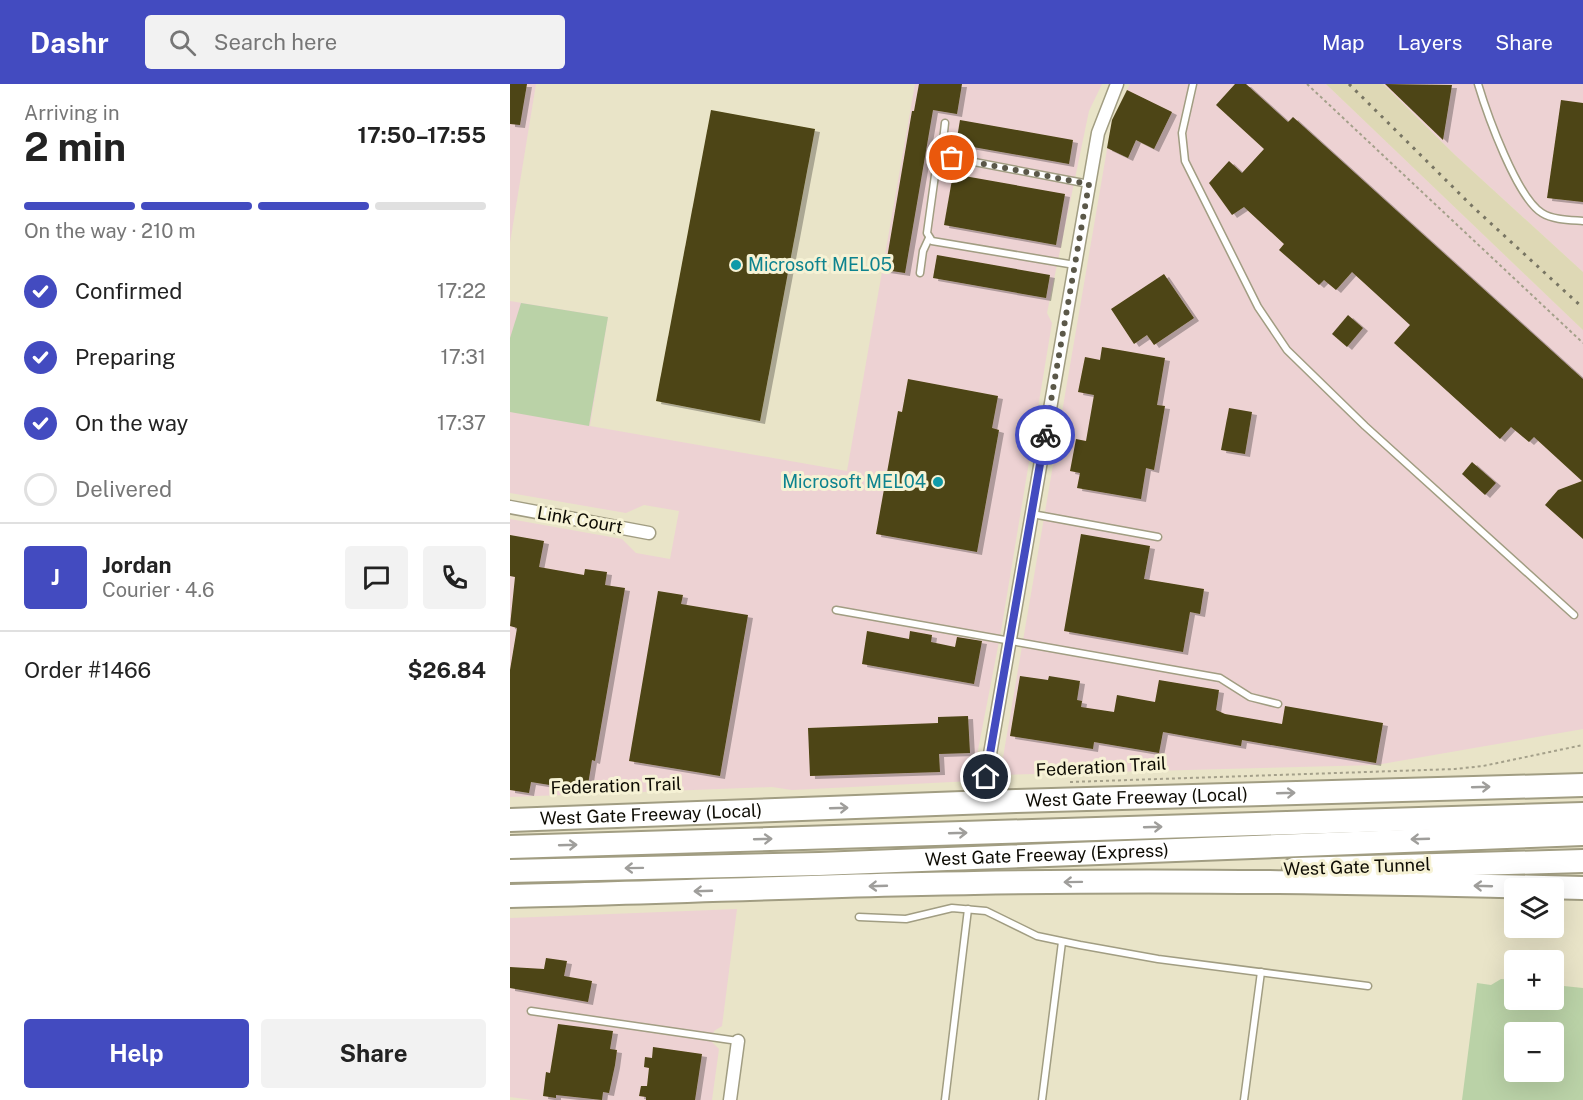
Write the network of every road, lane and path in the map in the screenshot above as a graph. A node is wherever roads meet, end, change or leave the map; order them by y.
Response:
1 (1117, 84) edge
2 (1193, 84) edge
3 (1307, 84) edge
4 (1478, 84) edge
5 (945, 123) dead end
6 (942, 159) junction
7 (1089, 184) junction
8 (1583, 221) edge
9 (928, 238) junction
10 (1075, 265) junction
11 (920, 273) dead end
12 (1583, 343) edge
13 (510, 507) edge
14 (1031, 514) junction
15 (650, 533) dead end
16 (1158, 537) dead end
17 (836, 610) dead end
18 (1574, 615) dead end
19 (1010, 641) junction
20 (1278, 704) dead end
21 (1583, 745) edge
22 (986, 777) dead end
23 (1067, 782) dead end
24 (1583, 785) edge
25 (1583, 814) edge
26 (510, 820) edge
27 (1583, 834) edge
28 (510, 847) edge
29 (1583, 861) edge
30 (510, 871) edge
31 (1131, 881) junction
32 (1583, 888) edge
33 (510, 896) edge
34 (968, 909) junction
35 (859, 917) dead end
36 (1062, 942) junction
37 (1261, 972) junction
38 (1368, 986) dead end
39 (531, 1011) dead end
40 (738, 1041) joint
41 (730, 1100) edge
42 (945, 1100) edge
43 (1042, 1100) edge
44 (1244, 1100) edge

1 - 7 street
2 - 18 lane
3 - 12 path
4 - 8 lane
5 - 6 lane
6 - 7 lane
6 - 9 lane
7 - 10 street
9 - 10 lane
9 - 11 lane
10 - 14 street
13 - 15 street, Link Court
14 - 16 lane
14 - 19 street
17 - 19 lane
19 - 20 lane
19 - 22 street
21 - 23 path, Federation Trail
26 -> 24 highway, West Gate Freeway (Local)
28 -> 25 highway, West Gate Freeway (Express)
27 -> 30 highway, West Gate Freeway (Express)
29 - 31 highway, West Gate Tunnel
32 -> 31 highway
31 -> 33 highway
34 - 35 lane
34 - 36 lane
34 - 42 lane
36 - 37 lane
36 - 43 lane
37 - 38 lane
37 - 44 lane
39 - 40 lane
40 - 41 street

